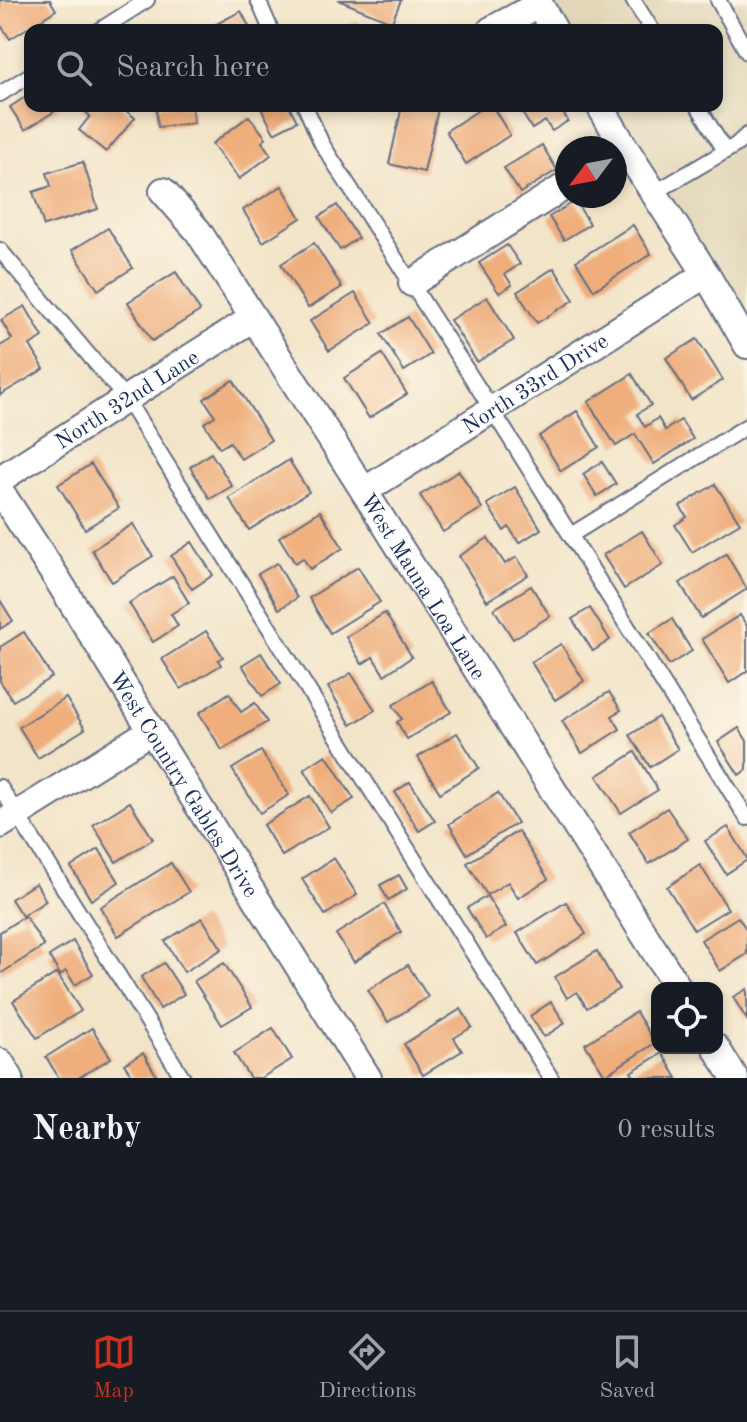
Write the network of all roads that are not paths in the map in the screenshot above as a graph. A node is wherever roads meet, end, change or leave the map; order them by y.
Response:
1 (147, 0) edge
2 (258, 0) edge
3 (633, 0) edge
4 (718, 0) edge
5 (538, 2) edge
6 (109, 24) edge
7 (268, 24) edge
8 (501, 24) edge
9 (551, 24) edge
10 (648, 24) edge
11 (747, 52) edge
12 (24, 79) edge
13 (0, 94) edge
14 (308, 112) edge
15 (603, 112) edge
16 (702, 112) edge
17 (747, 135) edge
18 (613, 136) edge
19 (725, 151) junction
20 (627, 160) edge
21 (163, 191) dead end
22 (555, 193) edge
23 (654, 193) junction
24 (0, 250) edge
25 (706, 274) junction
26 (412, 283) junction
27 (253, 318) junction
28 (747, 345) edge
29 (126, 399) junction
30 (491, 408) junction
31 (747, 426) edge
32 (0, 479) edge
33 (0, 491) edge
34 (364, 491) junction
35 (571, 535) junction
36 (152, 730) junction
37 (0, 787) edge
38 (747, 818) edge
39 (9, 820) edge
40 (674, 982) edge
41 (720, 1054) edge
42 (0, 1062) edge
43 (10, 1078) edge
44 (183, 1078) edge
45 (368, 1078) edge
46 (551, 1078) edge
47 (735, 1078) edge

1 - 6 lane
2 - 7 lane
3 - 10 lane
4 - 11 lane
5 - 8 street
5 - 9 street
12 - 13 lane
14 - 26 lane
15 - 18 street
16 - 19 lane
17 - 19 lane
19 - 23 lane
20 - 23 street
21 - 27 street, West Mauna Loa Lane
22 - 26 street
23 - 25 street
24 - 29 lane
25 - 28 street
25 - 30 street, North 33rd Drive
26 - 30 lane
27 - 29 street, North 32nd Lane
27 - 34 street, West Mauna Loa Lane
29 - 32 street, North 32nd Lane
29 - 46 lane
30 - 34 street, North 33rd Drive
30 - 35 lane
31 - 35 lane
33 - 36 street, West Country Gables Drive
34 - 40 street, West Mauna Loa Lane
35 - 38 lane
36 - 39 street
36 - 45 street, West Country Gables Drive
37 - 39 lane
39 - 44 lane
41 - 47 street
42 - 43 street

